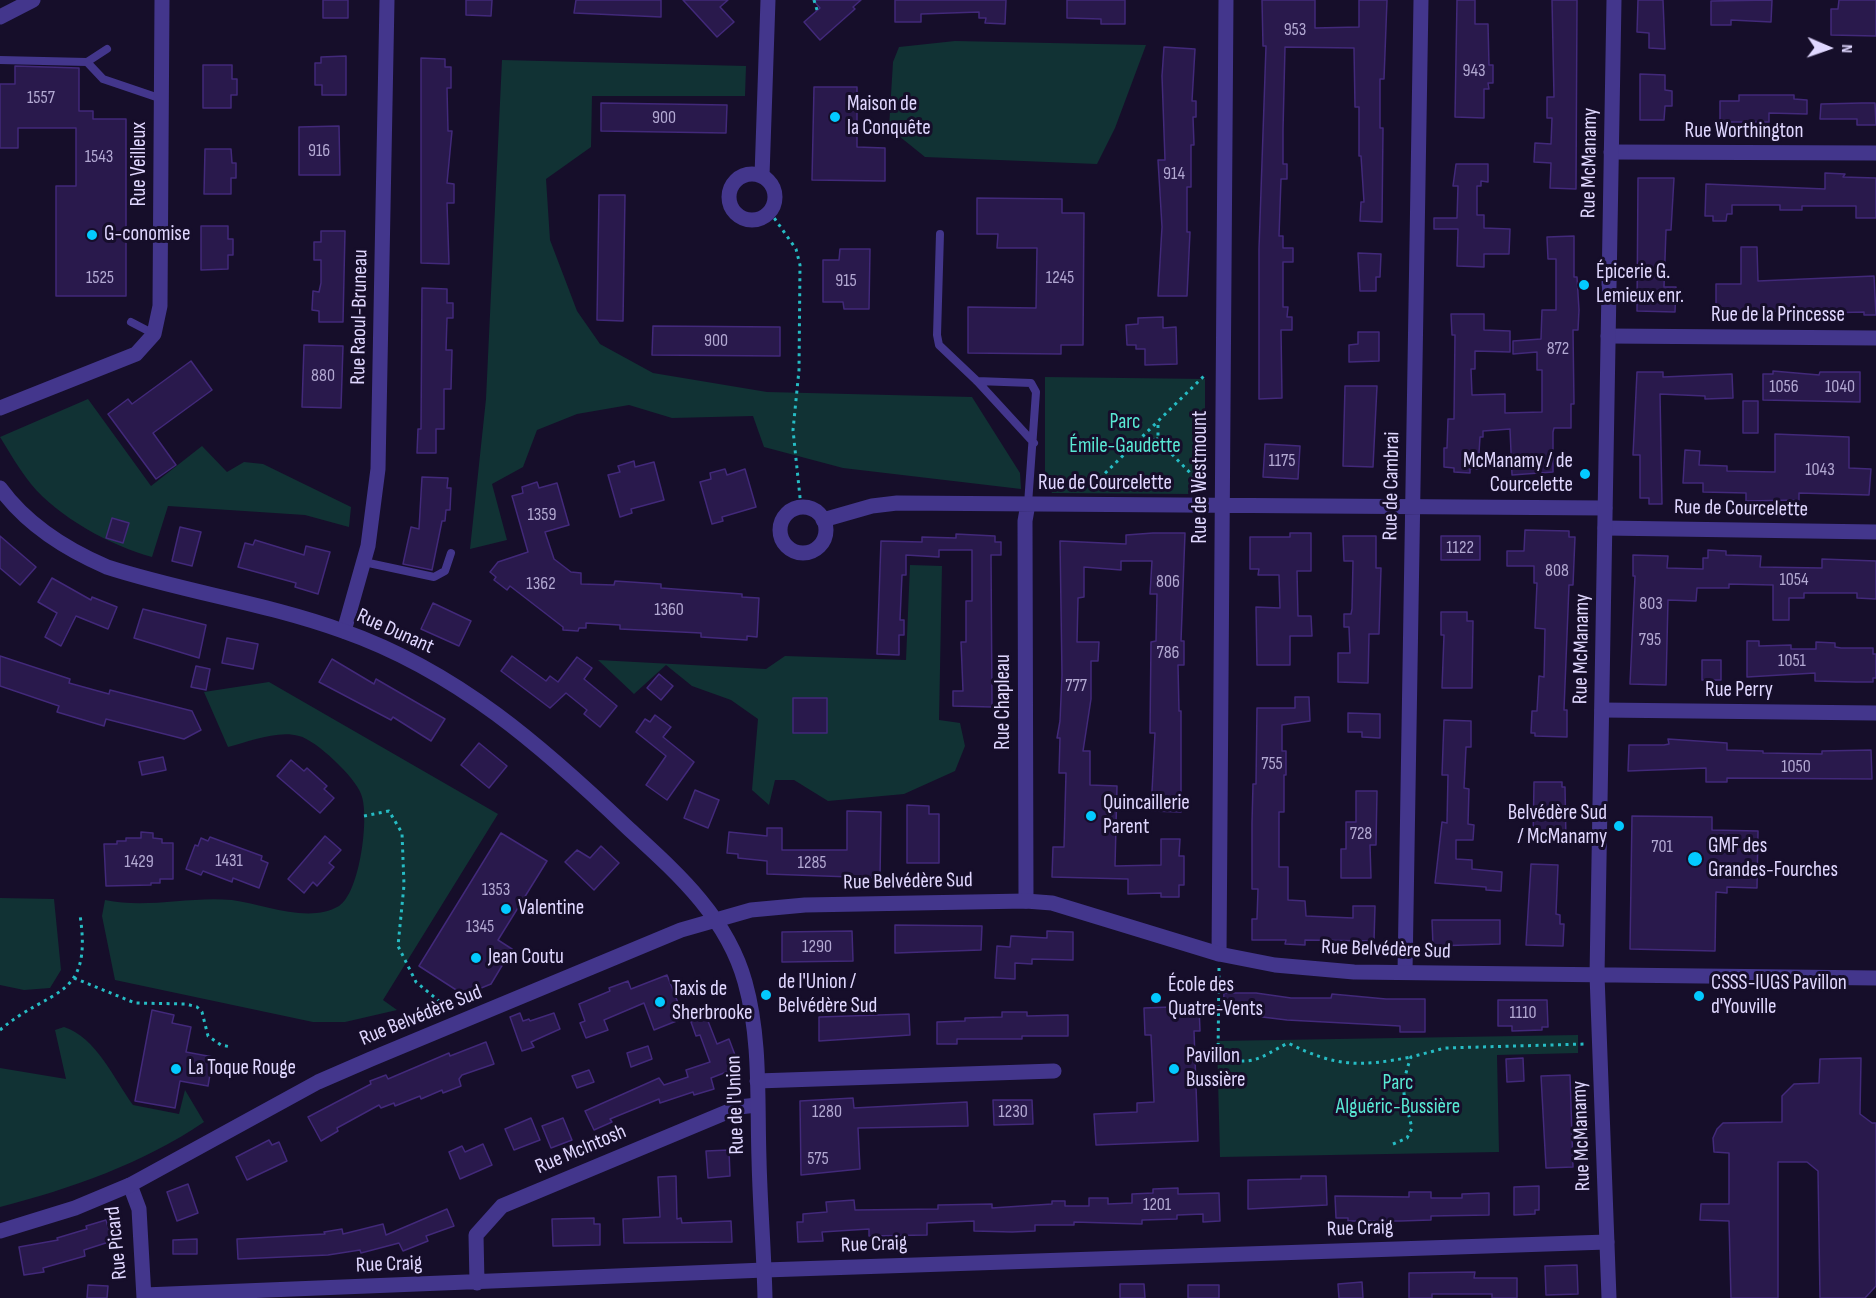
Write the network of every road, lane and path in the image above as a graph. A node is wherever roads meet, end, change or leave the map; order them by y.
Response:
1 (33, 0) edge
2 (162, 0) edge
3 (387, 0) edge
4 (768, 0) edge
5 (814, 0) edge
6 (1226, 0) edge
7 (1421, 0) edge
8 (1614, 0) edge
9 (4, 10) edge
10 (817, 10) dead end
11 (107, 49) dead end
12 (0, 60) edge
13 (87, 62) junction
14 (162, 99) junction
15 (1611, 152) junction
16 (1876, 153) edge
17 (762, 176) junction
18 (770, 212) junction
19 (940, 234) dead end
20 (130, 322) dead end
21 (154, 334) junction
22 (1608, 336) junction
23 (1876, 338) edge
24 (1206, 374) dead end
25 (977, 381) junction
26 (0, 408) edge
27 (1158, 421) junction
28 (1156, 438) junction
29 (1137, 441) junction
30 (1034, 442) junction
31 (1202, 484) dead end
32 (1089, 489) dead end
33 (1, 492) edge
34 (1028, 504) junction
35 (1222, 505) junction
36 (1413, 506) junction
37 (801, 507) junction
38 (1605, 508) junction
39 (823, 520) junction
40 (1605, 528) junction
41 (1876, 532) edge
42 (450, 553) dead end
43 (364, 562) junction
44 (344, 631) junction
45 (1602, 711) junction
46 (1876, 712) edge
47 (364, 816) dead end
48 (1026, 901) junction
49 (80, 915) dead end
50 (716, 918) junction
51 (1219, 954) junction
52 (1405, 972) junction
53 (1597, 975) junction
54 (74, 978) junction
55 (1876, 978) edge
56 (464, 1022) junction
57 (0, 1030) edge
58 (1599, 1043) junction
59 (231, 1047) dead end
60 (1411, 1057) junction
61 (1054, 1071) dead end
62 (757, 1081) junction
63 (757, 1105) junction
64 (1393, 1144) dead end
65 (130, 1185) junction
66 (0, 1231) edge
67 (1607, 1242) junction
68 (765, 1270) junction
69 (477, 1283) junction
70 (144, 1296) edge
71 (765, 1298) edge
72 (1609, 1298) edge

1 - 9 street
2 - 14 street, Rue Veilleux
3 - 43 street, Rue Raoul-Bruneau
4 - 17 street
5 - 10 path
6 - 35 street, Rue de Westmount
7 - 36 street, Rue de Cambrai
8 - 15 street, Rue McManamy
11 - 13 lane
12 - 13 lane
13 - 14 lane
14 - 21 street, Rue Veilleux
15 - 16 street, Rue Worthington
15 - 22 street, Rue McManamy
17 - 18 street
17 - 18 street
18 - 37 path
19 - 25 lane
20 - 21 lane
21 - 26 street
22 - 23 street, Rue de la Princesse
22 - 38 street, Rue McManamy
24 - 27 path
25 - 30 lane
25 - 30 lane
27 - 28 path
27 - 29 path
28 - 29 path
28 - 31 path
29 - 32 path
30 - 34 lane
33 - 44 street, Rue Dunant
34 - 35 street, Rue de Courcelette
34 - 39 street, Rue de Courcelette
34 - 48 street, Rue Chapleau
35 - 36 street, Rue de Courcelette
35 - 51 street, Rue de Westmount
36 - 38 street, Rue de Courcelette
36 - 52 street, Rue de Cambrai
37 - 39 street
37 - 39 street
38 - 40 street, Rue McManamy
40 - 41 street, Rue de Courcelette
40 - 45 street, Rue McManamy
42 - 43 lane
43 - 44 street, Rue Raoul-Bruneau
44 - 50 street, Rue Dunant
45 - 46 street, Rue Perry
45 - 53 street, Rue McManamy
47 - 56 path
48 - 50 street, Rue Belvédère Sud
48 - 51 street, Rue Belvédère Sud
49 - 54 path
50 - 56 street, Rue Belvédère Sud
50 - 62 street, Rue de l'Union
51 - 52 street, Rue Belvédère Sud
51 - 60 path
52 - 53 street, Rue Belvédère Sud
53 - 55 street, Rue Belvédère Sud
53 - 58 street, Rue McManamy
54 - 57 path
54 - 59 path
56 - 65 street, Rue Belvédère Sud
58 - 60 path
58 - 67 street, Rue McManamy
60 - 64 path
61 - 62 street
62 - 63 street, Rue de l'Union
63 - 68 street, Rue de l'Union
63 - 69 street, Rue McIntosh
65 - 66 street, Rue Belvédère Sud
65 - 70 street, Rue Picard
67 - 68 street, Rue Craig
67 - 72 street, Rue McManamy
68 - 69 street, Rue Craig
68 - 71 street, Rue de l'Union
69 - 70 street, Rue Craig

